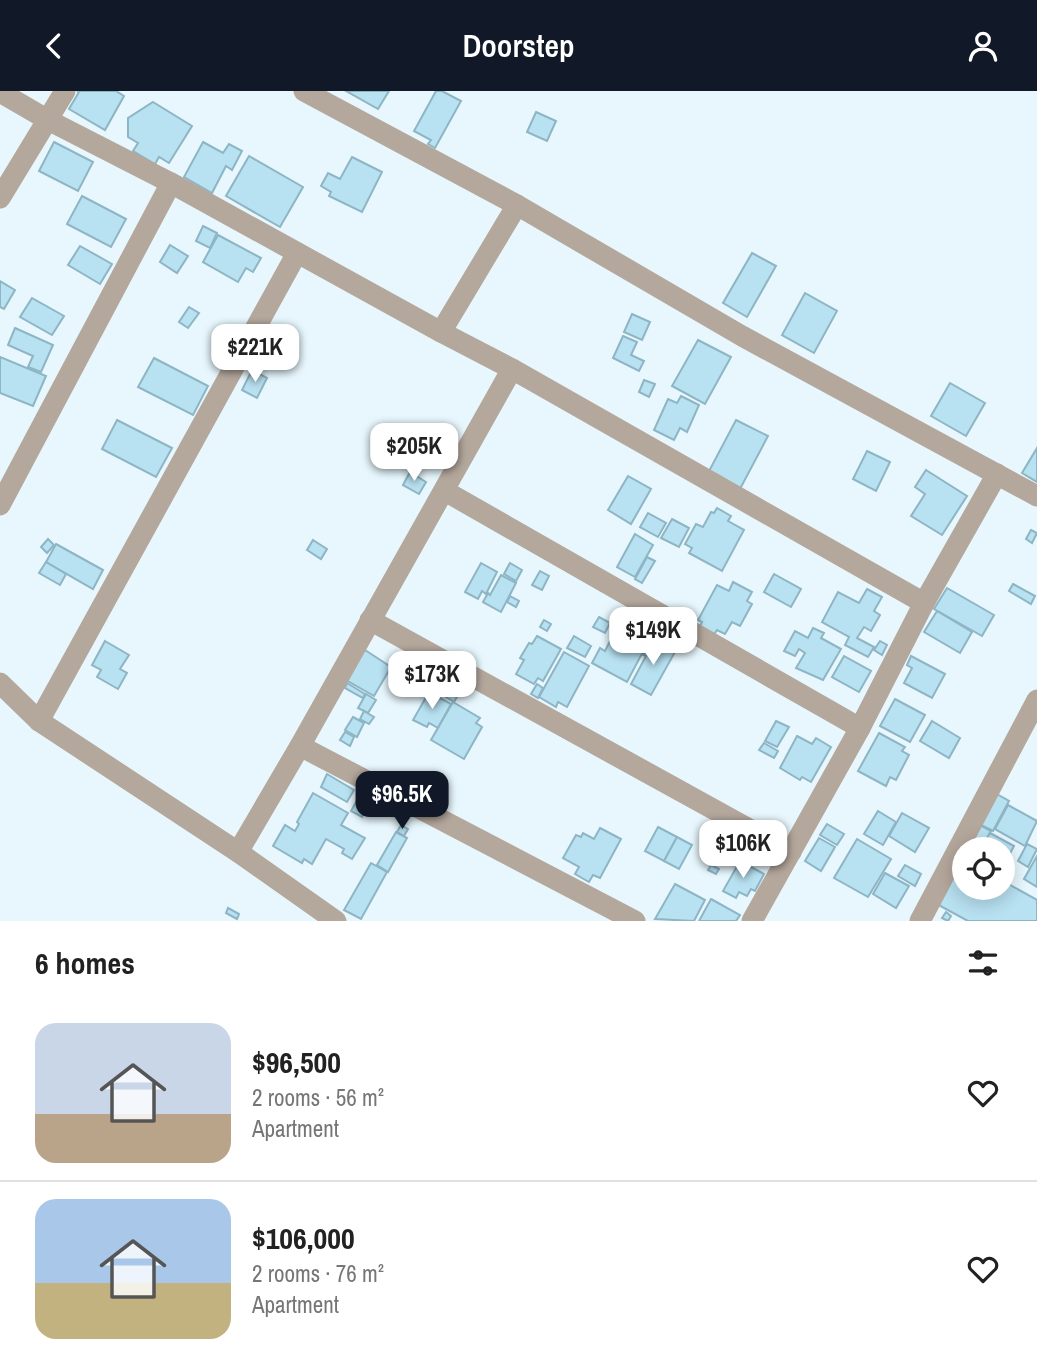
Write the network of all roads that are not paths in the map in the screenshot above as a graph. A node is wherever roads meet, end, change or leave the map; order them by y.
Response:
1 (65, 91) edge
2 (304, 91) edge
3 (0, 92) edge
4 (48, 120) junction
5 (171, 184) junction
6 (0, 198) edge
7 (516, 205) junction
8 (297, 253) junction
9 (441, 332) junction
10 (512, 369) junction
11 (997, 474) junction
12 (445, 491) junction
13 (1037, 496) edge
14 (0, 505) edge
15 (924, 603) junction
16 (370, 620) junction
17 (0, 683) edge
18 (1037, 700) edge
19 (39, 721) junction
20 (860, 728) junction
21 (300, 746) junction
22 (238, 852) junction
23 (791, 852) junction
24 (337, 921) edge
25 (635, 921) edge
26 (752, 921) edge
27 (920, 921) edge

1 - 4 street
2 - 7 street
3 - 4 street
4 - 5 street
4 - 6 street
5 - 8 street
5 - 14 street
7 - 9 street
7 - 11 street
8 - 9 street
8 - 19 street
9 - 10 street
10 - 12 street
10 - 15 street
11 - 13 street
11 - 15 street
12 - 16 street
12 - 20 street
15 - 20 street
16 - 21 street
16 - 23 street
17 - 19 street
18 - 27 street
19 - 22 street
20 - 23 street
21 - 22 street
21 - 25 street
22 - 24 street
23 - 26 street

